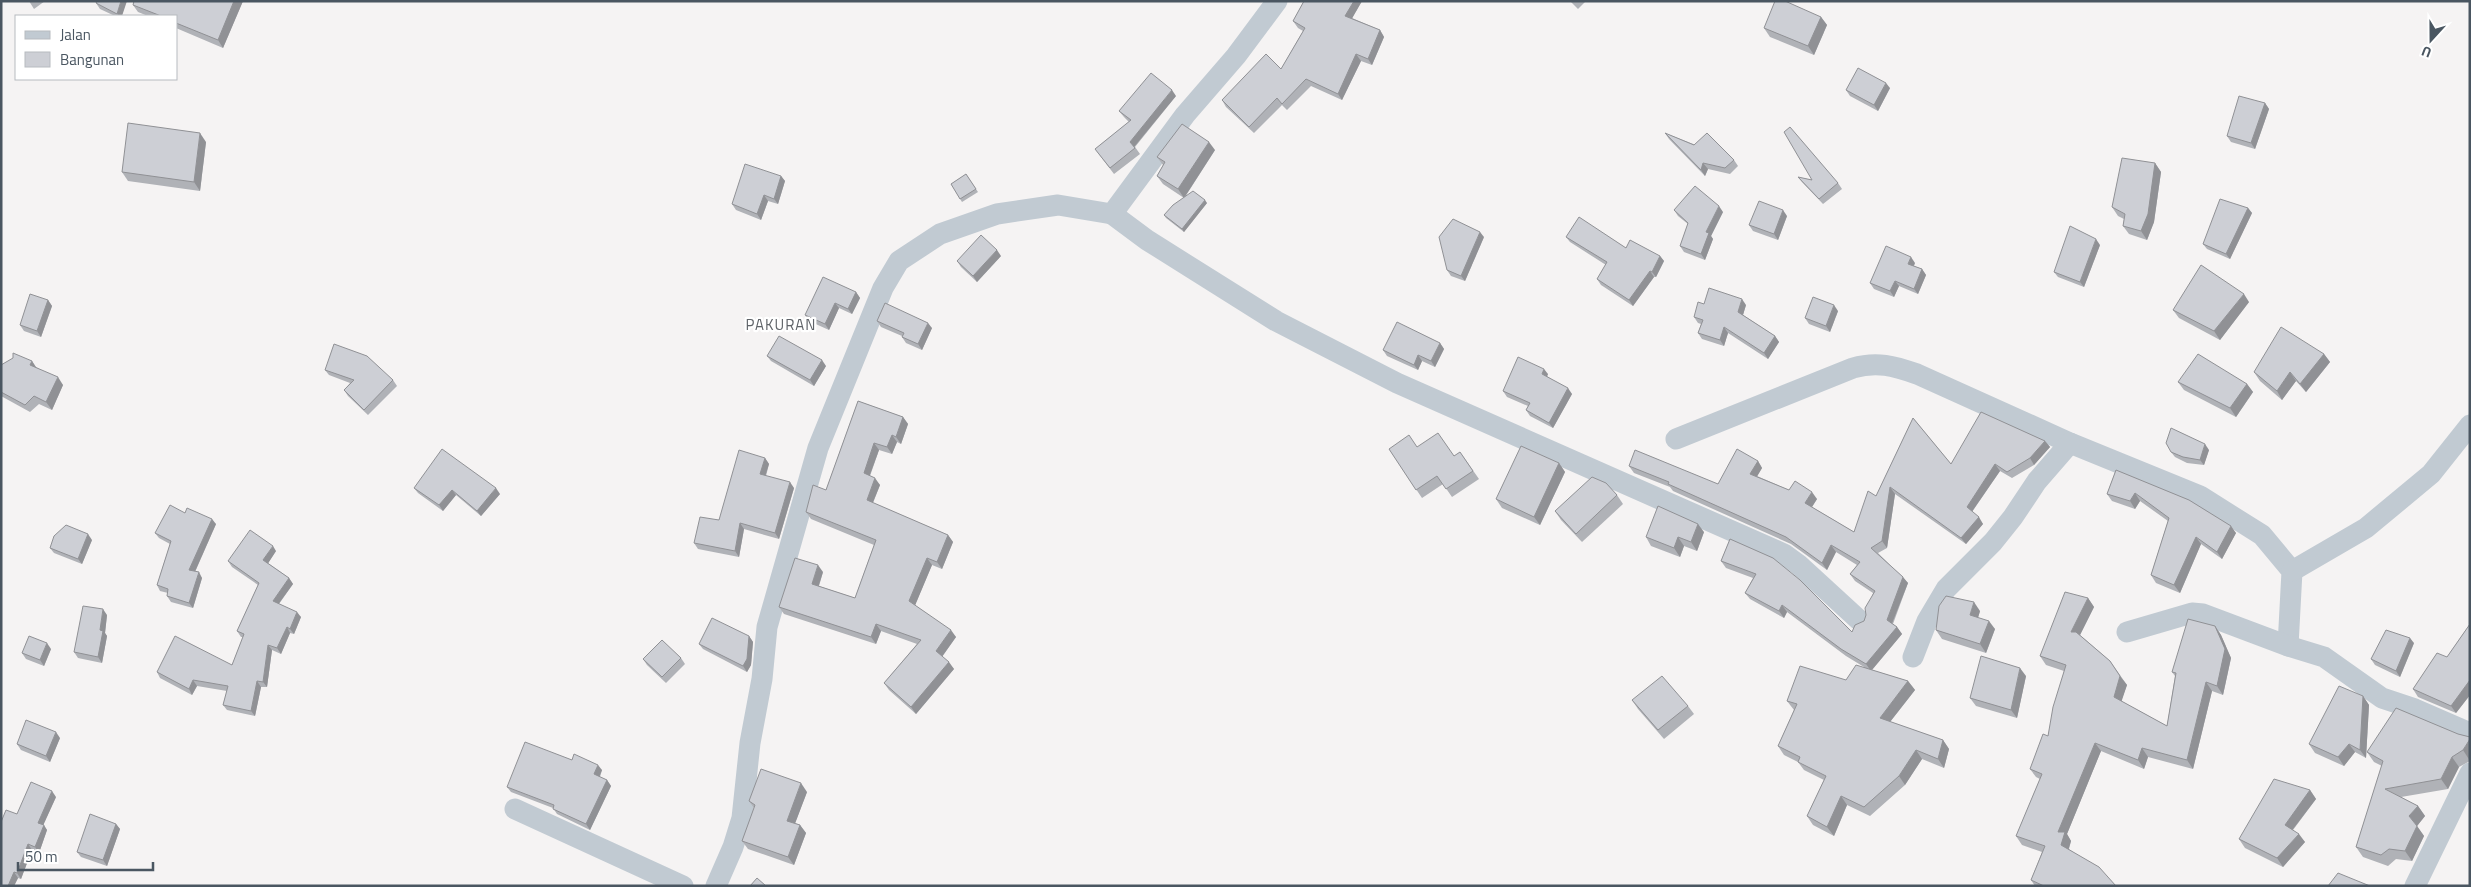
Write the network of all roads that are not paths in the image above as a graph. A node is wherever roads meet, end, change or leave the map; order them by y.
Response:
1 (1277, 1) edge
2 (1112, 214) junction
3 (2470, 425) edge
4 (1676, 439) dead end
5 (2070, 443) junction
6 (2292, 571) junction
7 (1859, 620) dead end
8 (2127, 632) dead end
9 (2288, 646) junction
10 (1913, 657) dead end
11 (2470, 733) edge
12 (2470, 773) edge
13 (515, 809) dead end
14 (683, 886) edge
15 (716, 886) edge
16 (2415, 886) edge

1 - 2 street
2 - 7 street
2 - 15 street
3 - 6 street
4 - 5 street
5 - 6 street
5 - 10 street
6 - 9 street
8 - 9 street
9 - 11 street
12 - 16 street
13 - 14 street

